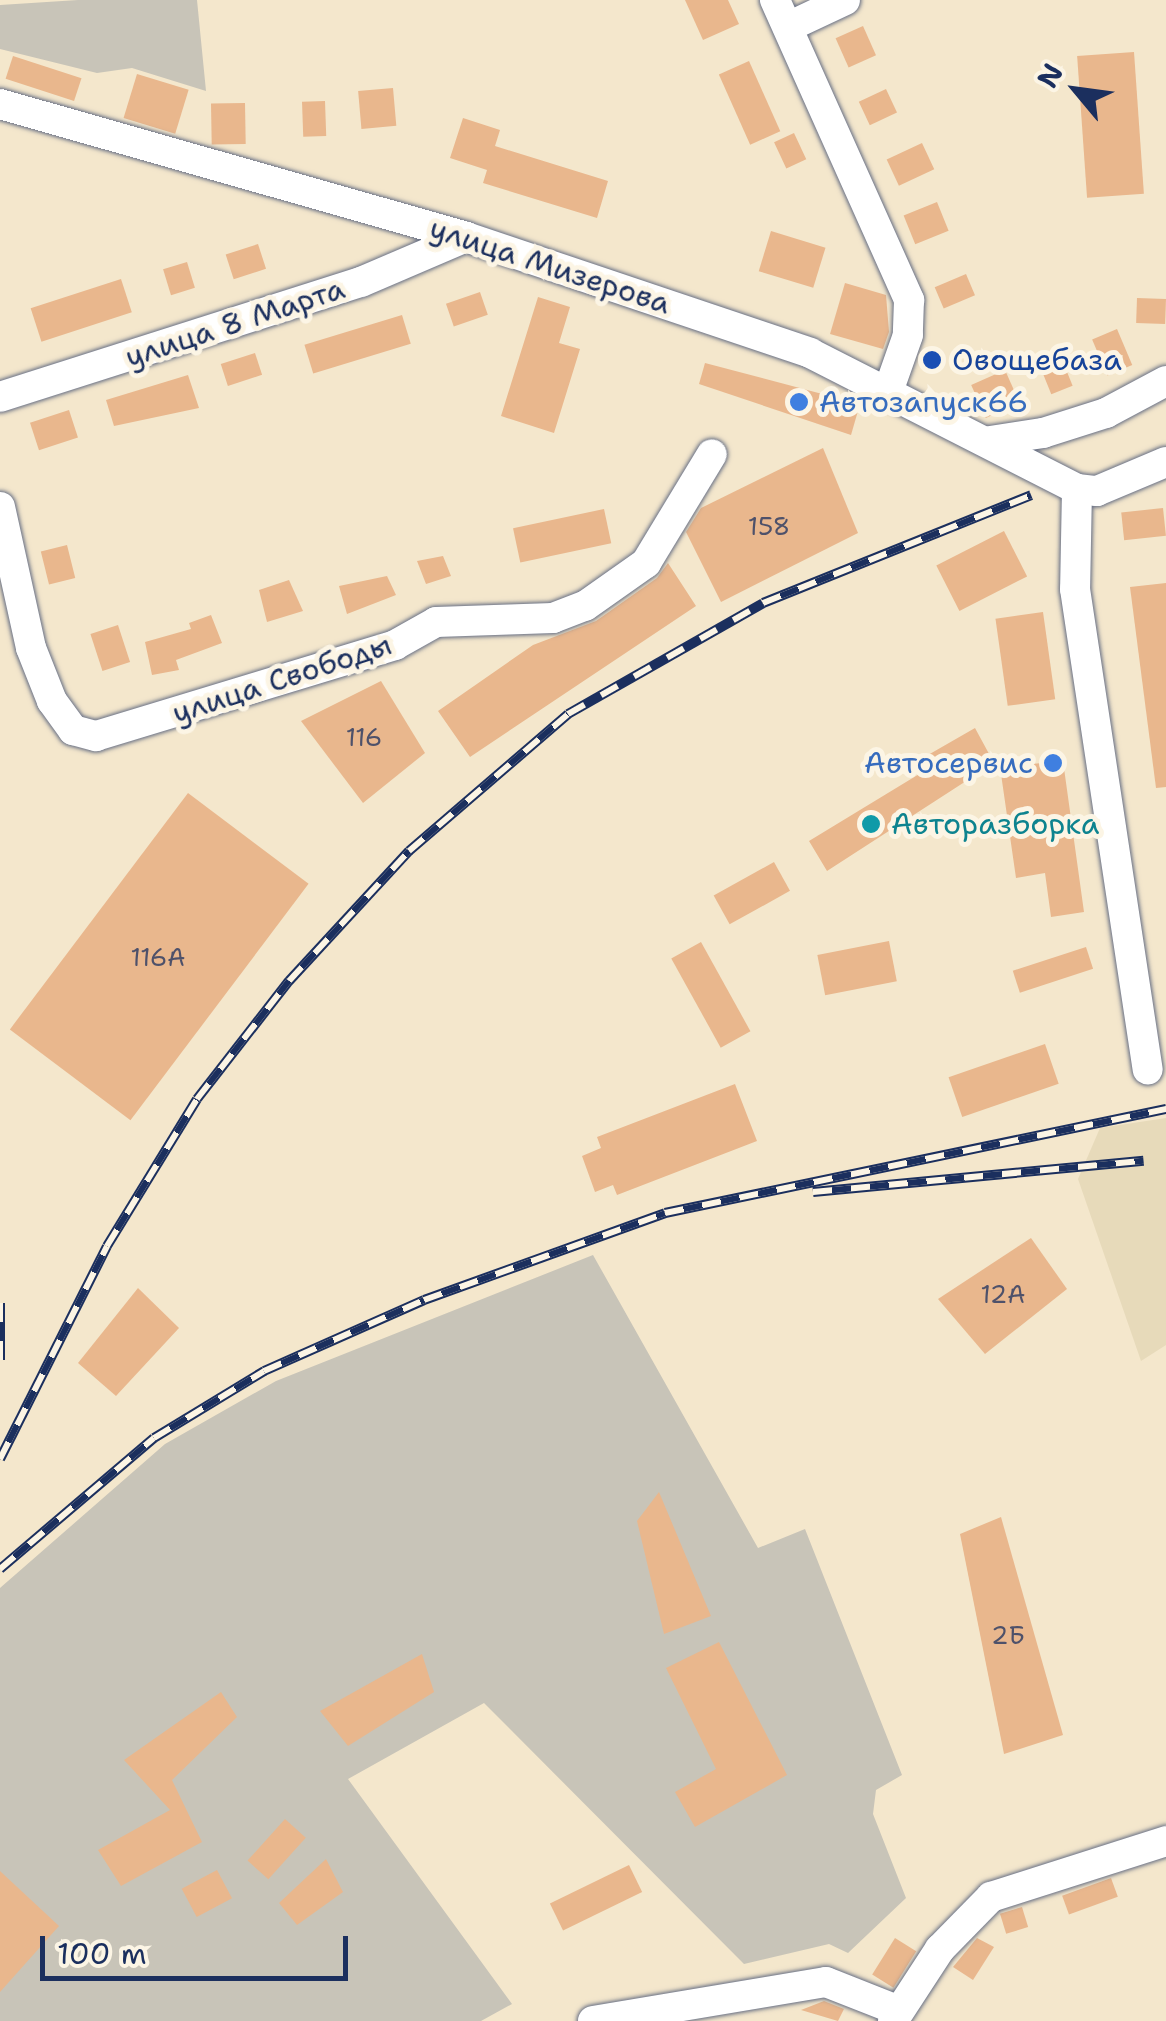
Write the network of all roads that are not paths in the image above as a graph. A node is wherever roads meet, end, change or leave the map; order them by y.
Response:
1 (845, 0) edge
2 (781, 13) edge
3 (0, 104) edge
4 (466, 237) junction
5 (1166, 382) edge
6 (888, 389) junction
7 (0, 397) edge
8 (990, 441) junction
9 (712, 454) dead end
10 (1166, 462) edge
11 (1077, 488) junction
12 (0, 507) edge
13 (1148, 1069) dead end
14 (1166, 1840) edge
15 (895, 2016) edge
16 (593, 2021) edge

1 - 2 street
2 - 6 street
3 - 4 street, улица Мизерова
4 - 6 street, улица Мизерова
4 - 7 street, улица 8 Марта
5 - 8 street
6 - 8 street, улица Мизерова
8 - 11 street, улица Мизерова
9 - 12 street, улица Свободы
10 - 11 street
11 - 13 street
14 - 15 street
15 - 16 street

